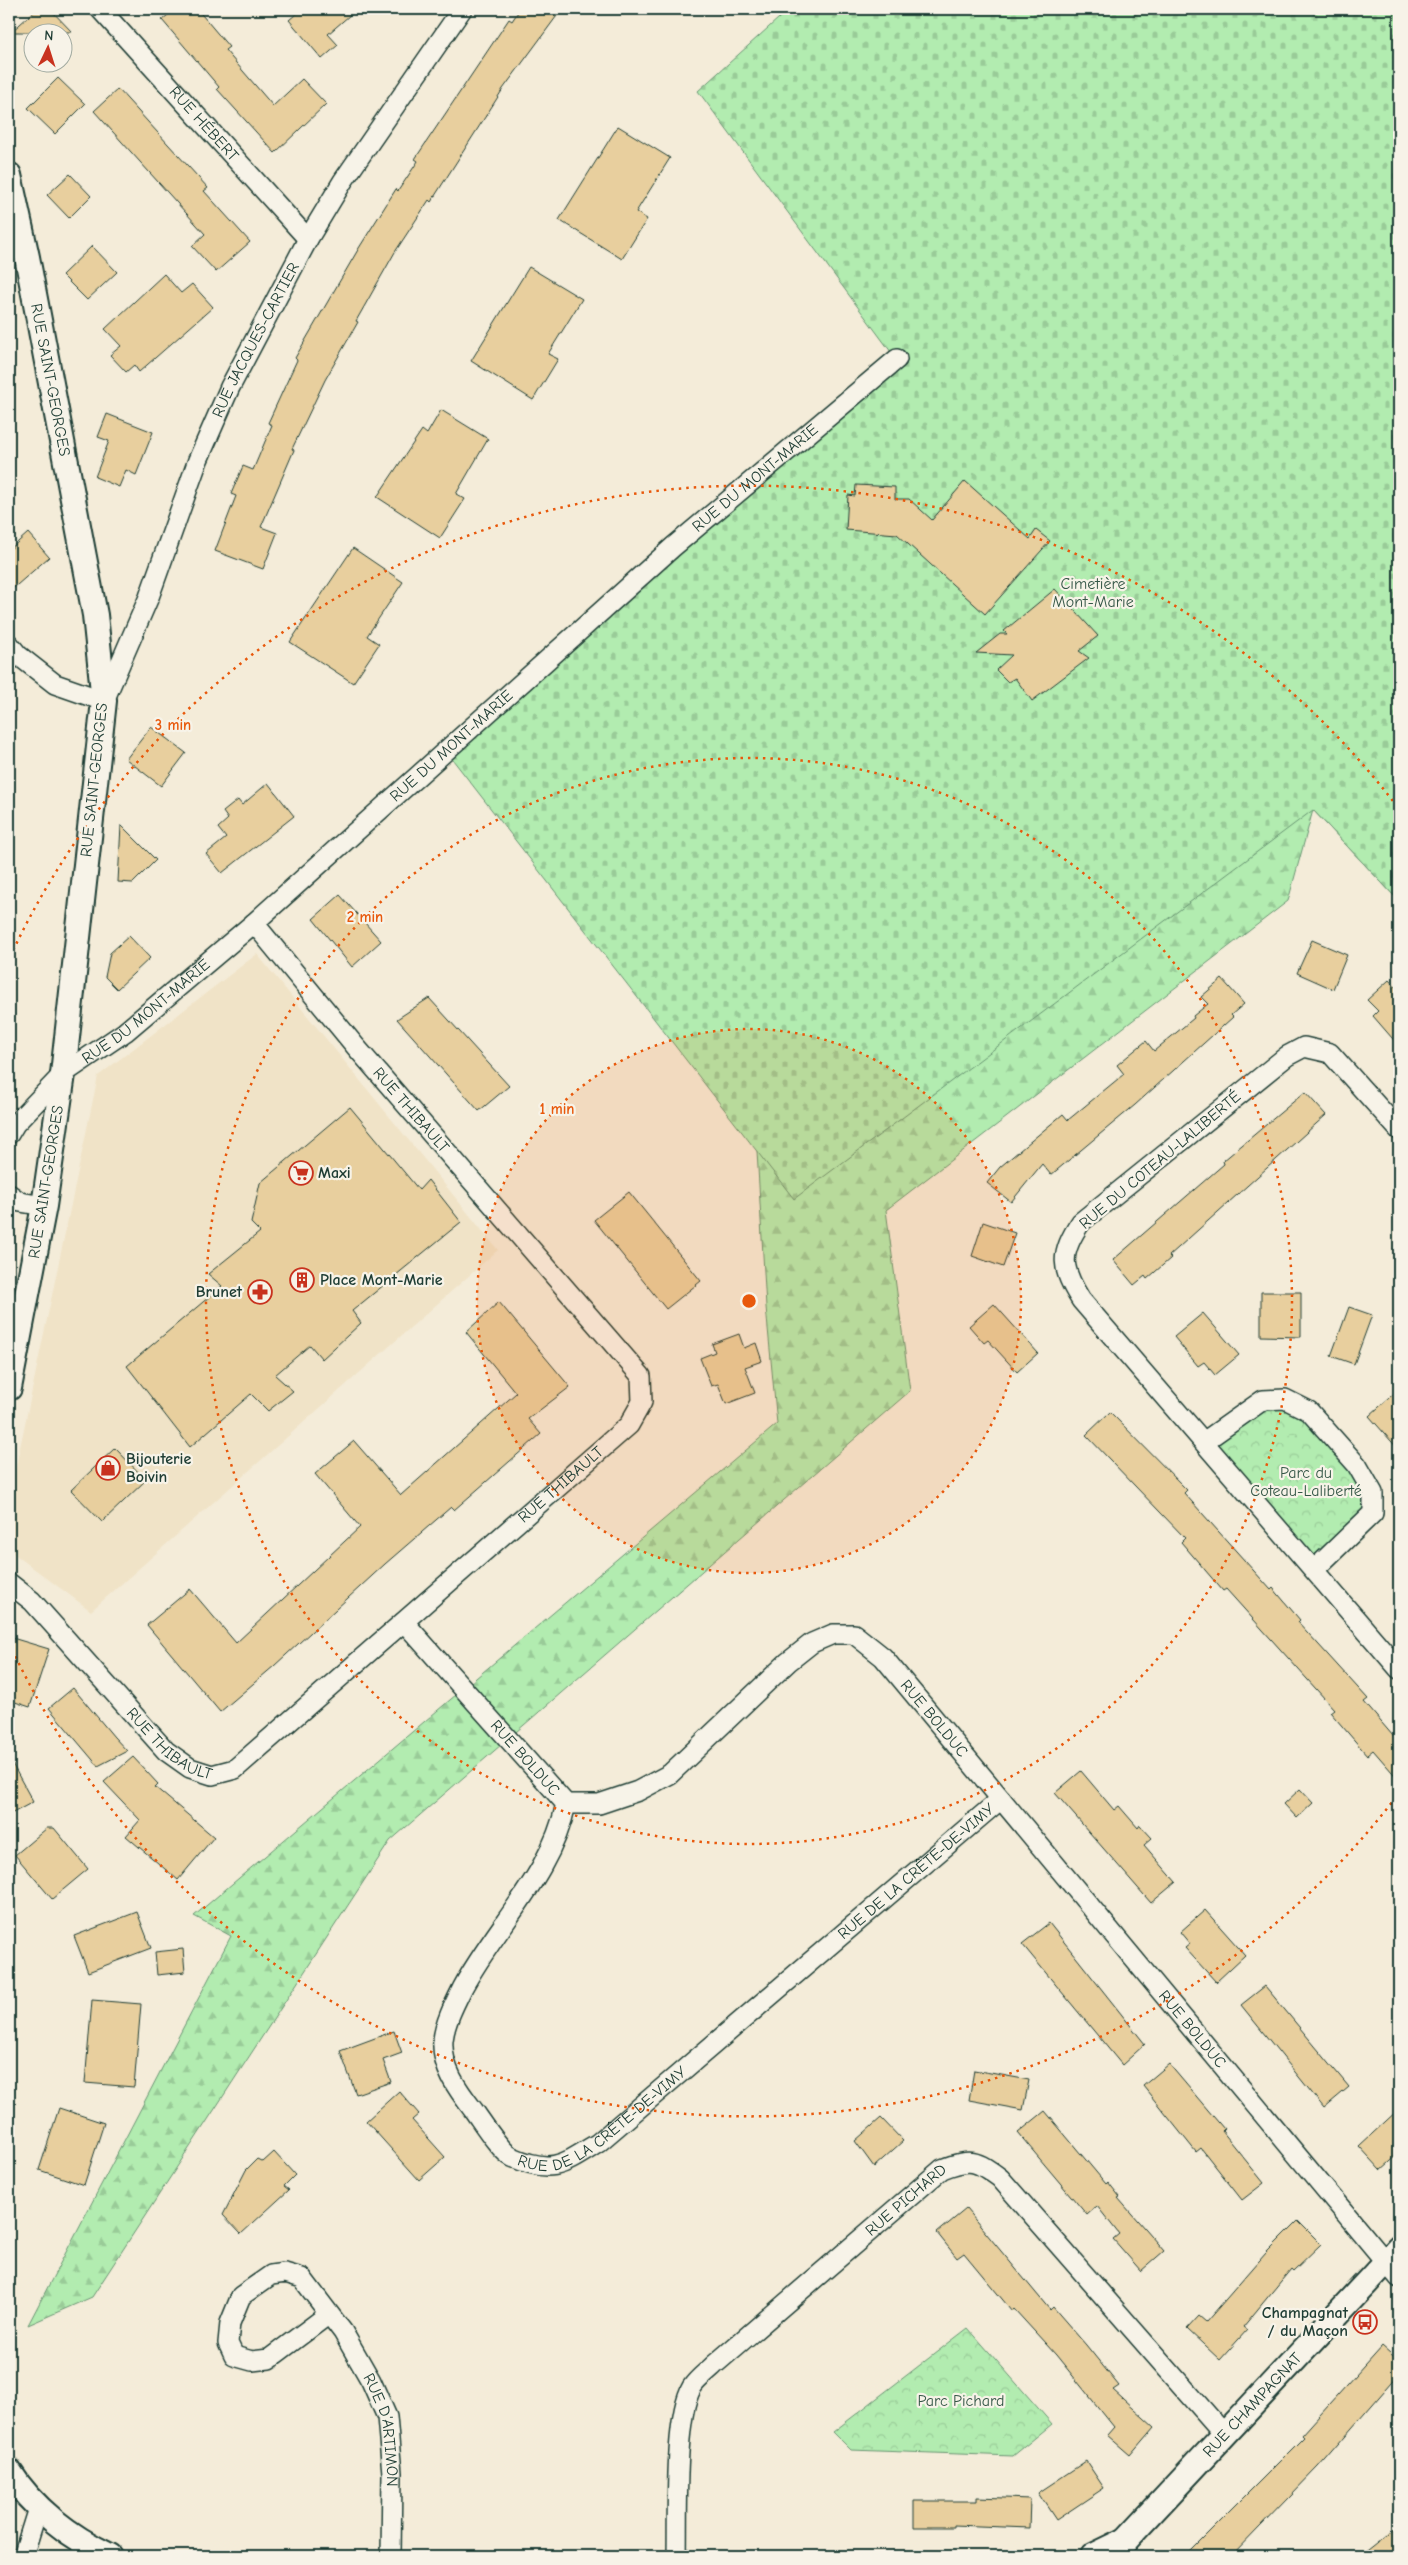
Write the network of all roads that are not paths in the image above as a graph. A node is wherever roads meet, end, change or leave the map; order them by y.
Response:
1 (100, 9) edge
2 (462, 9) edge
3 (9, 175) edge
4 (308, 239) junction
5 (898, 359) dead end
6 (9, 644) edge
7 (104, 701) junction
8 (254, 923) junction
9 (63, 1074) junction
10 (1399, 1130) edge
11 (9, 1134) edge
12 (9, 1194) edge
13 (44, 1206) junction
14 (9, 1388) edge
15 (1206, 1442) junction
16 (1315, 1569) junction
17 (9, 1583) edge
18 (404, 1622) junction
19 (1399, 1669) edge
20 (1001, 1800) junction
21 (566, 1804) junction
22 (1395, 2262) edge
23 (329, 2314) junction
24 (1225, 2435) junction
25 (9, 2471) edge
26 (38, 2508) junction
27 (1120, 2548) edge
28 (23, 2556) edge
29 (110, 2556) edge
30 (391, 2556) edge
31 (677, 2556) edge
32 (1093, 2556) edge

1 - 4 street, RUE HÉBERT
2 - 4 street, RUE JACQUES-CARTIER
3 - 7 street, RUE SAINT-GEORGES
4 - 7 street, RUE JACQUES-CARTIER
5 - 8 street, RUE DU MONT-MARIE
6 - 7 street
7 - 9 street, RUE SAINT-GEORGES
8 - 9 street, RUE DU MONT-MARIE
8 - 18 street, RUE THIBAULT
9 - 11 street, RUE DU MONT-MARIE
9 - 13 street, RUE SAINT-GEORGES
10 - 15 street, RUE DU COTEAU-LALIBERTÉ
12 - 13 street
13 - 14 street, RUE SAINT-GEORGES
15 - 16 street, RUE DU COTEAU-LALIBERTÉ
15 - 16 street
16 - 19 street, RUE DU COTEAU-LALIBERTÉ
17 - 18 street, RUE THIBAULT
18 - 21 street, RUE BOLDUC
20 - 21 street, RUE BOLDUC
20 - 21 street, RUE DE LA CRÊTE-DE-VIMY
20 - 22 street, RUE BOLDUC
22 - 24 street, RUE CHAMPAGNAT
23 - 23 street, RUE D'ARTIMON
23 - 30 street, RUE D'ARTIMON
24 - 27 street, RUE CHAMPAGNAT
24 - 31 street, RUE PICHARD
25 - 26 street
26 - 28 street
26 - 29 street
27 - 32 street, RUE CHAMPAGNAT

